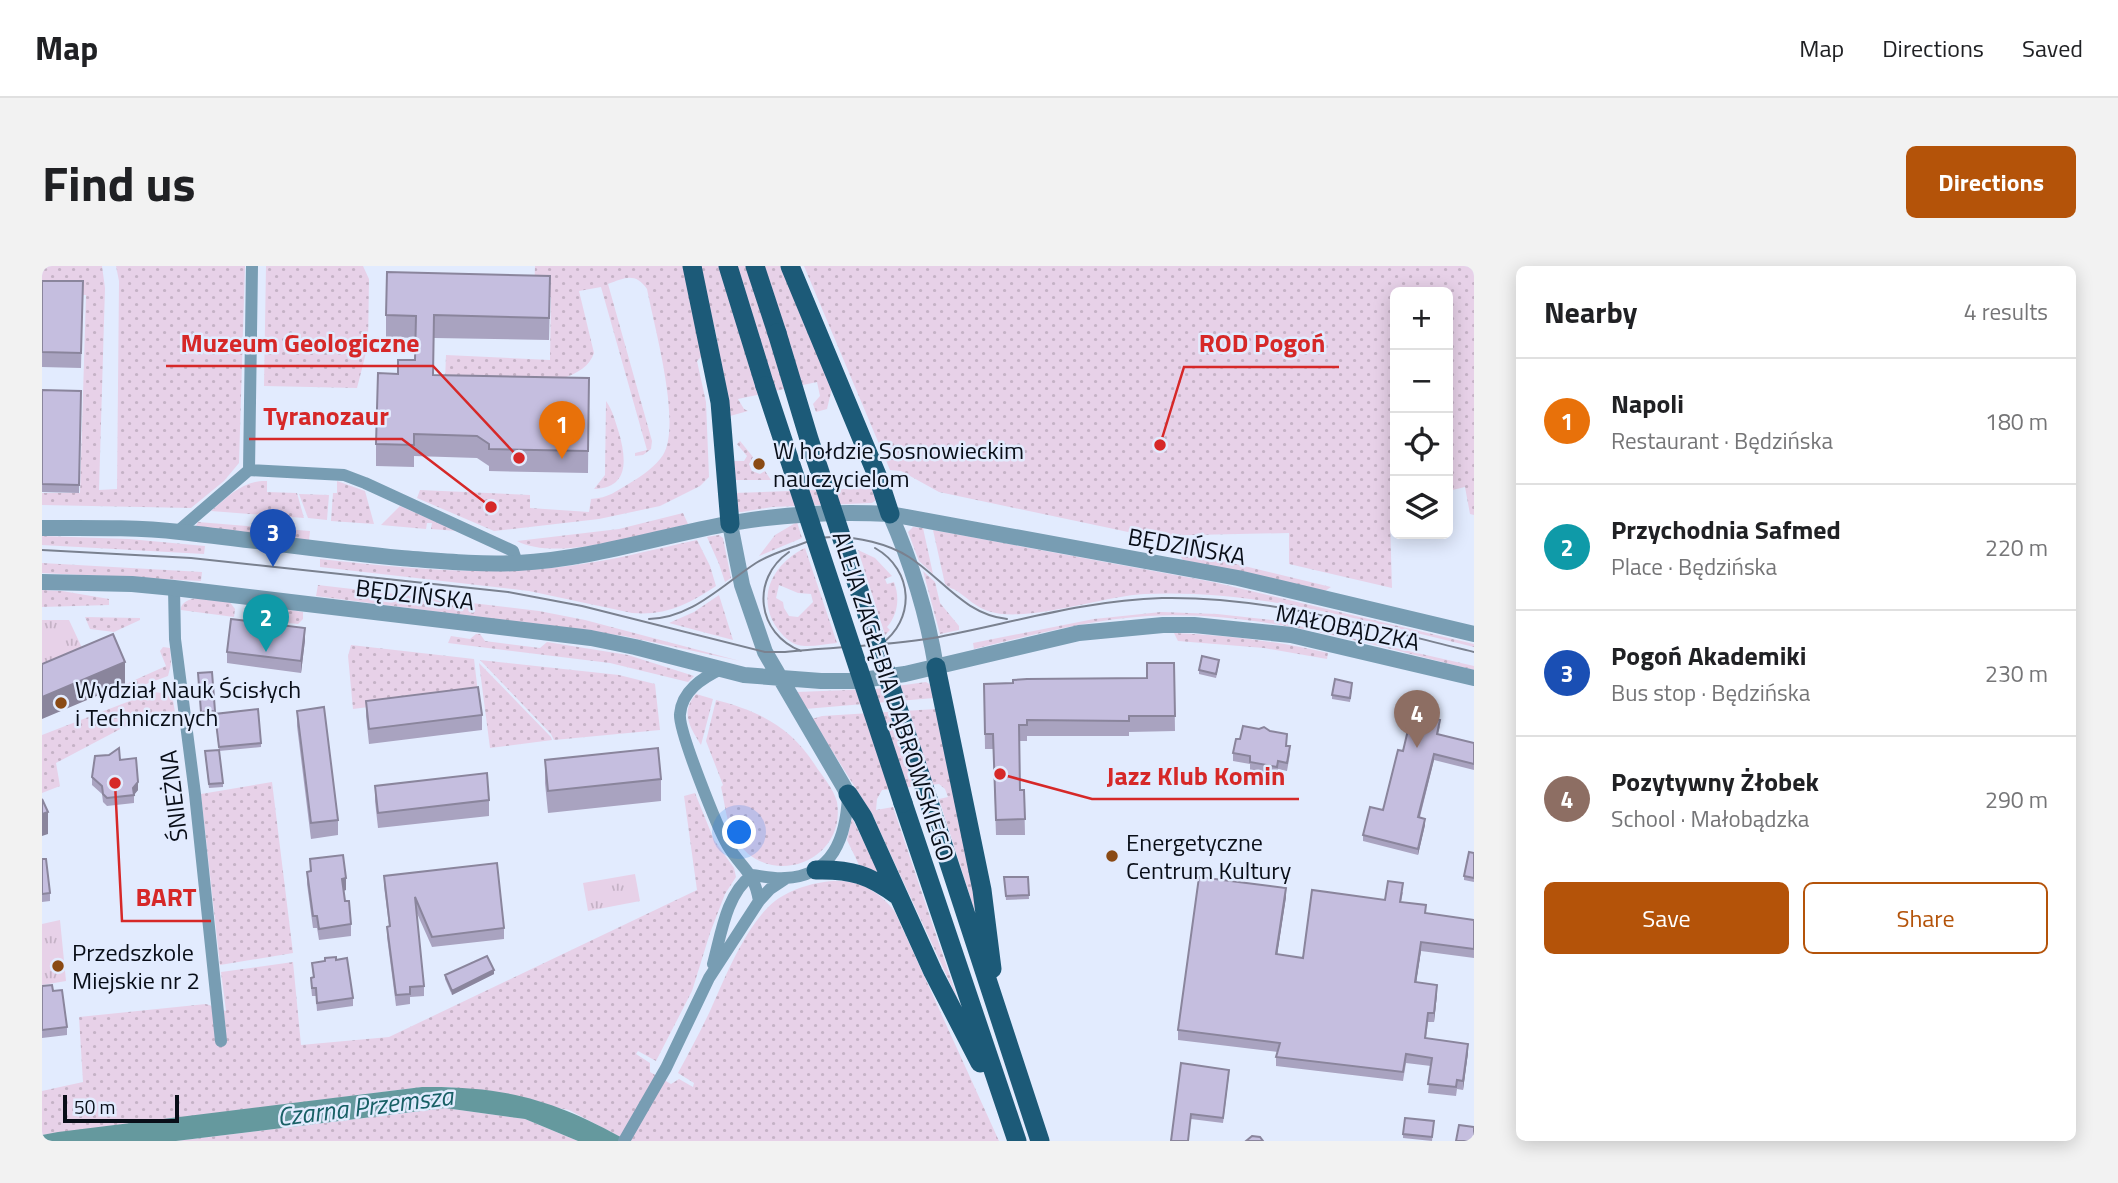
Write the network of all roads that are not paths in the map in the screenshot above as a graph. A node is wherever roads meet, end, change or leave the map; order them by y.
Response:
1 (252, 266) edge
2 (692, 266) edge
3 (728, 266) edge
4 (755, 266) edge
5 (790, 266) edge
6 (249, 470) junction
7 (890, 514) junction
8 (730, 524) junction
9 (42, 528) edge
10 (177, 532) junction
11 (517, 563) junction
12 (42, 582) edge
13 (174, 588) junction
14 (1212, 626) joint
15 (1474, 634) edge
16 (936, 667) junction
17 (721, 669) junction
18 (778, 678) junction
19 (1474, 678) edge
20 (848, 794) junction
21 (816, 870) junction
22 (752, 875) junction
23 (785, 878) junction
24 (899, 896) junction
25 (759, 901) junction
26 (709, 978) junction
27 (998, 1012) junction
28 (221, 1041) dead end
29 (1006, 1110) junction
30 (624, 1141) edge
31 (1017, 1141) edge
32 (1040, 1141) edge

1 - 6 street
2 - 8 main road
3 - 29 main road, ALEJA ZAGŁĘBIA DĄBROWSKIEGO, bridge
4 - 27 main road, ALEJA ZAGŁĘBIA DĄBROWSKIEGO, bridge
5 - 7 main road
6 - 10 street
6 - 11 street
7 - 8 street, BĘDZIŃSKA
7 - 15 street, BĘDZIŃSKA
7 - 16 street
8 - 11 street, BĘDZIŃSKA
8 - 18 street
9 - 10 street, BĘDZIŃSKA
10 - 11 street, BĘDZIŃSKA
12 - 13 street, BĘDZIŃSKA
13 - 17 street, BĘDZIŃSKA
13 - 28 street, ŚNIEŻNA
14 - 16 street, BĘDZIŃSKA
14 - 19 street, MAŁOBĄDZKA
16 - 18 street, BĘDZIŃSKA
16 - 27 main road
17 - 18 street, BĘDZIŃSKA
17 - 22 street
18 - 20 street
20 - 21 street
20 - 24 main road
21 - 23 street
21 - 24 main road
22 - 23 street
22 - 25 street
22 - 26 street
23 - 25 street
24 - 29 main road
25 - 26 street
26 - 30 street
27 - 32 main road, ALEJA ZAGŁĘBIA DĄBROWSKIEGO
29 - 31 main road, ALEJA ZAGŁĘBIA DĄBROWSKIEGO

